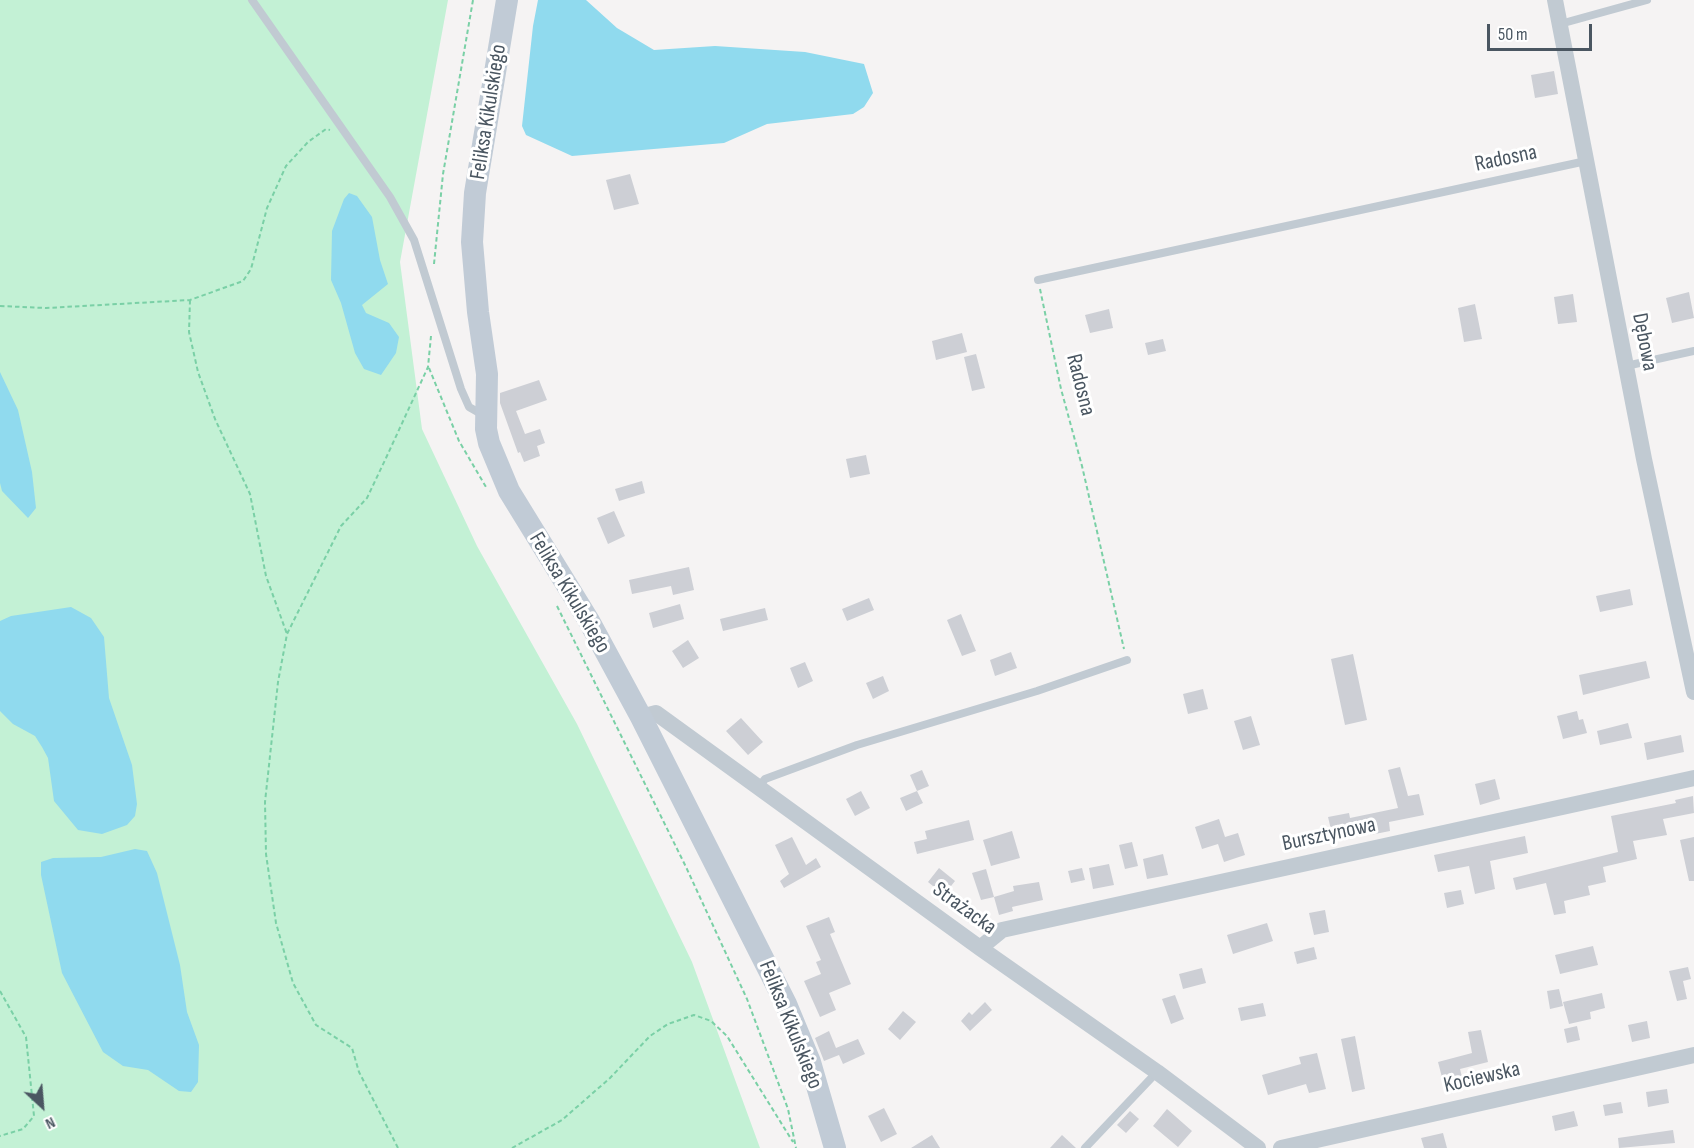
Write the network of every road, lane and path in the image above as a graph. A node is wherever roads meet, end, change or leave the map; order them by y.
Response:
1 (252, 0) edge
2 (473, 0) edge
3 (507, 0) edge
4 (1555, 0) edge
5 (1647, 0) edge
6 (1560, 24) junction
7 (346, 132) junction
8 (1586, 161) junction
9 (434, 265) dead end
10 (1038, 280) joint
11 (190, 300) junction
12 (0, 306) edge
13 (1694, 351) edge
14 (1626, 366) junction
15 (486, 417) junction
16 (487, 488) dead end
17 (554, 599) dead end
18 (287, 633) junction
19 (1127, 660) joint
20 (1694, 692) edge
21 (641, 717) junction
22 (1694, 778) edge
23 (758, 788) junction
24 (980, 948) junction
25 (0, 991) edge
26 (1694, 1055) edge
27 (1157, 1072) junction
28 (0, 1136) edge
29 (796, 1147) edge
30 (398, 1148) edge
31 (512, 1148) edge
32 (835, 1148) edge
33 (1085, 1148) edge
34 (1258, 1148) edge
35 (1281, 1148) edge

1 - 7 lane
2 - 9 path
3 - 15 main road, Feliksa Kikulskiego
4 - 6 street, Dębowa
5 - 6 lane
6 - 8 street, Dębowa
7 - 11 path
7 - 15 lane
8 - 10 lane, Radosna
8 - 14 street, Dębowa
10 - 19 path, Radosna
11 - 12 path
11 - 18 path
13 - 14 lane
14 - 20 street, Dębowa
15 - 21 main road, Feliksa Kikulskiego
16 - 18 path
17 - 29 path
18 - 30 path
19 - 23 lane
21 - 23 street, Strażacka
21 - 32 main road, Feliksa Kikulskiego
22 - 24 street, Bursztynowa
23 - 24 street, Strażacka
24 - 27 street, Strażacka
25 - 28 path
26 - 35 street, Kociewska
27 - 33 lane
27 - 34 street, Strażacka
29 - 31 path

